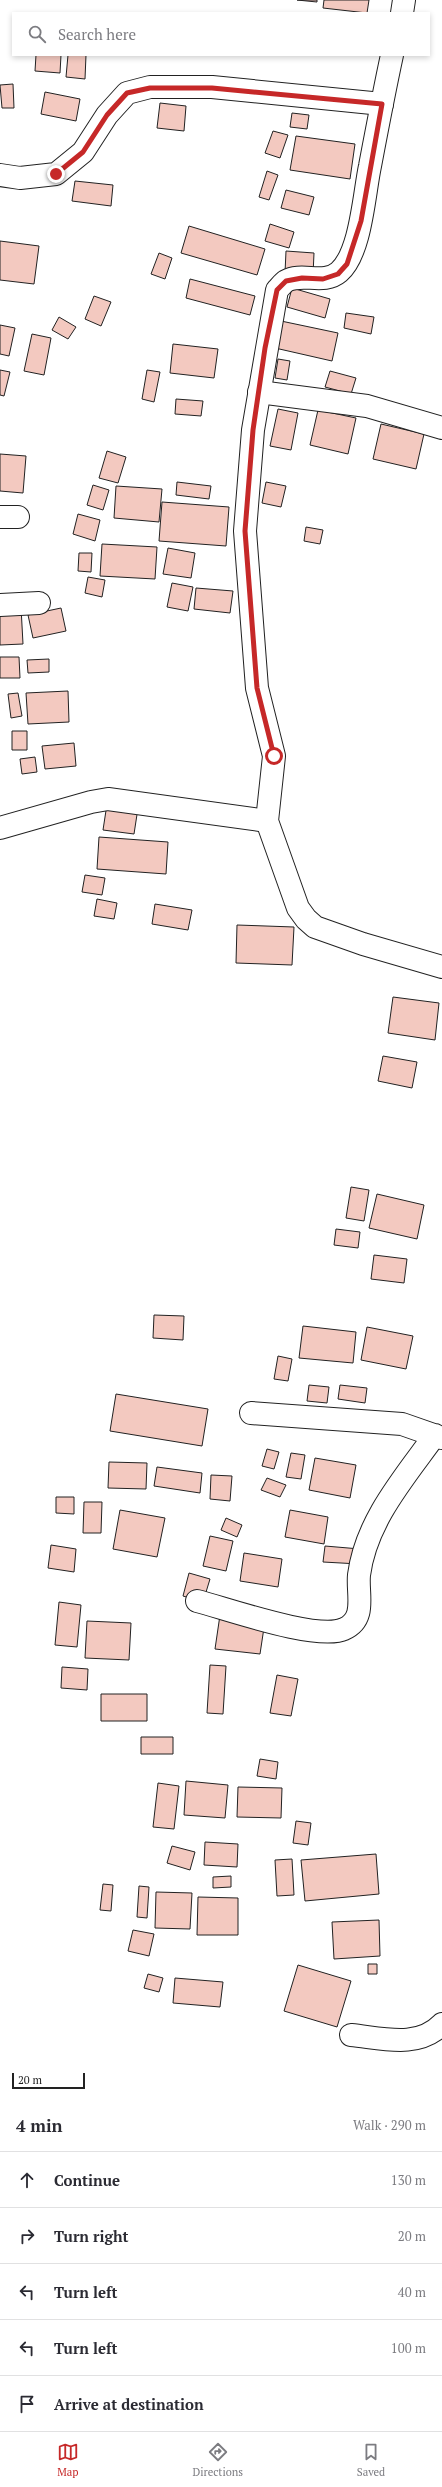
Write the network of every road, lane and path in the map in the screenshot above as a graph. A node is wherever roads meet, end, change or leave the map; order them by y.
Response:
1 (404, 0) edge
2 (402, 12) edge
3 (392, 56) edge
4 (382, 104) junction
5 (0, 175) edge
6 (259, 392) junction
7 (442, 428) edge
8 (39, 604) dead end
9 (0, 605) edge
10 (267, 821) junction
11 (0, 828) edge
12 (442, 968) edge
13 (250, 1413) dead end
14 (438, 1437) edge
15 (197, 1601) dead end
16 (442, 2024) edge
17 (351, 2035) dead end

1 - 2 street
3 - 4 street
4 - 5 street
4 - 6 street
6 - 7 street
6 - 10 street
8 - 9 street
10 - 11 street
10 - 12 street
13 - 14 street
14 - 15 street
16 - 17 street

